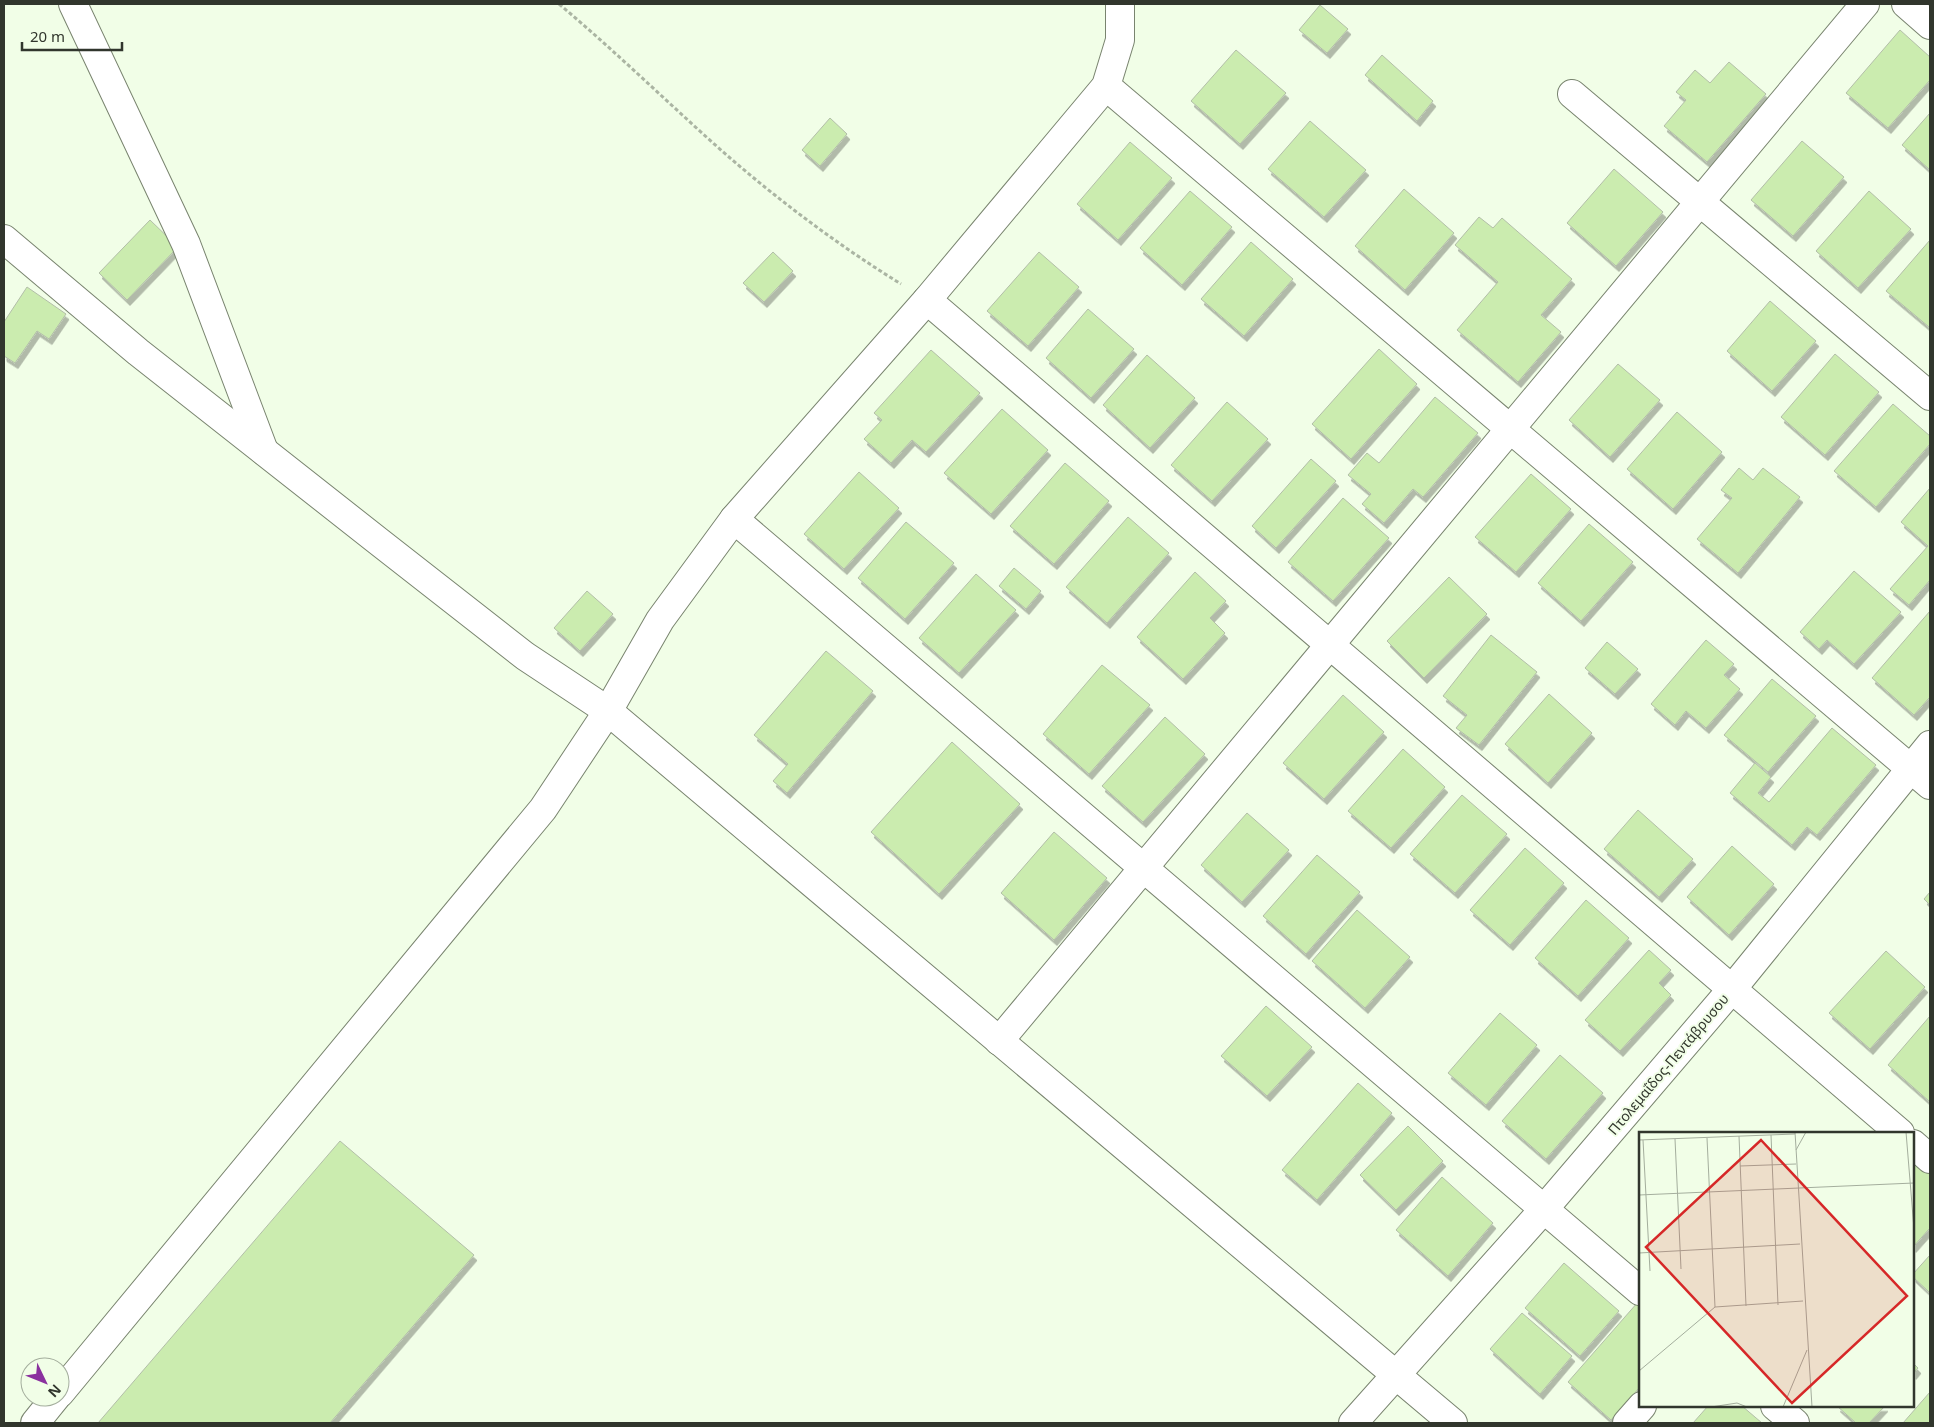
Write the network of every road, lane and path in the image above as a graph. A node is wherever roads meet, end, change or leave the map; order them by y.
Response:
1 (73, 4) edge
2 (559, 4) edge
3 (1120, 4) edge
4 (1865, 4) edge
5 (1906, 4) edge
6 (1930, 25) edge
7 (1106, 86) junction
8 (1572, 94) dead end
9 (1700, 202) junction
10 (4, 239) edge
11 (927, 300) junction
12 (1930, 396) edge
13 (1510, 429) junction
14 (264, 451) junction
15 (734, 519) junction
16 (1330, 645) junction
17 (608, 711) junction
18 (1930, 744) edge
19 (1920, 777) edge
20 (1144, 868) junction
21 (1732, 989) junction
22 (999, 1041) junction
23 (1891, 1130) edge
24 (1914, 1145) edge
25 (1930, 1159) edge
26 (1544, 1209) junction
27 (1639, 1290) edge
28 (1395, 1375) junction
29 (70, 1380) edge
30 (48, 1407) edge
31 (1641, 1407) edge
32 (1775, 1407) edge
33 (35, 1423) edge
34 (1353, 1423) edge
35 (1453, 1423) edge
36 (1628, 1423) edge
37 (1795, 1423) edge

1 - 14 street
2 - 11 path
3 - 7 street
4 - 9 street
5 - 6 street
7 - 11 street
7 - 13 street
8 - 9 street
9 - 12 street
9 - 13 street
10 - 14 street
11 - 15 street
11 - 16 street
13 - 16 street
13 - 19 street
14 - 17 street
15 - 17 street
15 - 20 street
16 - 20 street
16 - 21 street
17 - 22 street
17 - 29 street
18 - 19 street, Πτολεμαΐδος-Πεντάβρυσου
19 - 21 street, Πτολεμαΐδος-Πεντάβρυσου
20 - 22 street
20 - 26 street
21 - 23 street
21 - 26 street, Πτολεμαΐδος-Πεντάβρυσου
22 - 28 street
24 - 25 street
26 - 27 street
26 - 28 street, Πτολεμαΐδος-Πεντάβρυσου
28 - 34 street, Πτολεμαΐδος-Πεντάβρυσου
28 - 35 street
30 - 33 street
31 - 36 street
32 - 37 street

